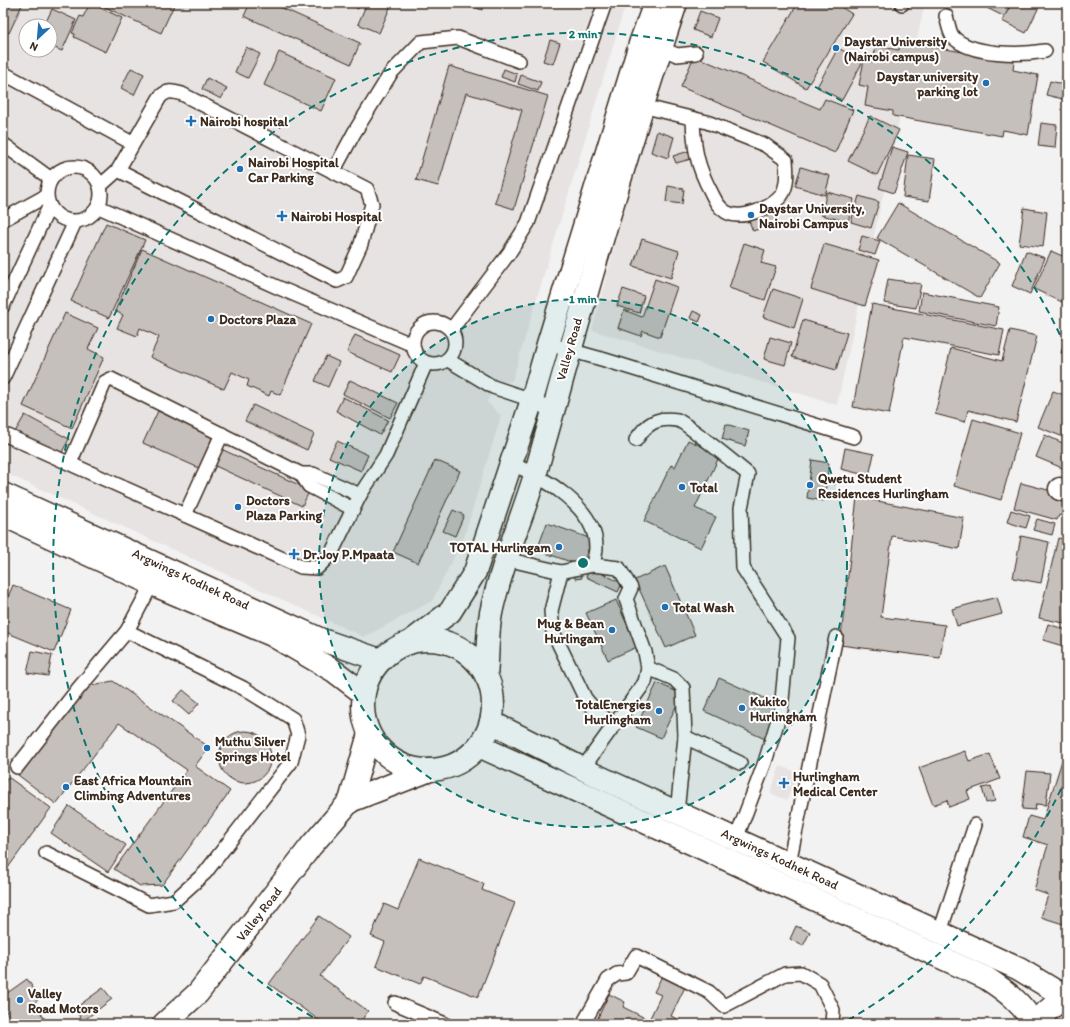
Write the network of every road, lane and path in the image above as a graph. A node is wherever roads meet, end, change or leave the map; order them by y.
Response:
1 (605, 3) edge
2 (655, 3) edge
3 (676, 3) edge
4 (946, 16) dead end
5 (651, 44) junction
6 (1045, 51) dead end
7 (696, 53) dead end
8 (519, 61) dead end
9 (3, 73) edge
10 (642, 106) junction
11 (693, 119) junction
12 (132, 143) junction
13 (3, 144) edge
14 (118, 170) junction
15 (333, 172) junction
16 (51, 178) junction
17 (100, 186) junction
18 (48, 201) junction
19 (99, 207) junction
20 (3, 216) edge
21 (75, 222) junction
22 (4, 300) edge
23 (451, 330) junction
24 (548, 344) junction
25 (413, 346) junction
26 (569, 349) junction
27 (448, 360) junction
28 (426, 363) junction
29 (3, 378) edge
30 (532, 400) junction
31 (552, 411) junction
32 (222, 434) junction
33 (8, 436) dead end
34 (854, 438) dead end
35 (636, 440) dead end
36 (70, 464) junction
37 (512, 464) junction
38 (301, 474) junction
39 (535, 474) junction
40 (3, 494) edge
41 (360, 495) junction
42 (353, 508) junction
43 (3, 515) edge
44 (185, 516) junction
45 (506, 559) junction
46 (593, 565) junction
47 (561, 572) junction
48 (156, 575) junction
49 (127, 631) junction
50 (836, 637) dead end
51 (408, 643) junction
52 (380, 660) junction
53 (648, 668) junction
54 (486, 676) junction
55 (363, 693) junction
56 (491, 722) junction
57 (614, 726) junction
58 (369, 734) junction
59 (685, 737) junction
60 (479, 746) junction
61 (740, 763) dead end
62 (17, 767) dead end
63 (583, 768) junction
64 (430, 770) junction
65 (350, 801) junction
66 (677, 812) junction
67 (975, 825) dead end
68 (736, 839) junction
69 (46, 853) dead end
70 (789, 863) junction
71 (940, 932) junction
72 (1067, 998) edge
73 (395, 1003) dead end
74 (1067, 1003) edge
75 (833, 1010) junction
76 (164, 1024) edge
77 (445, 1024) edge
78 (583, 1024) edge
79 (832, 1024) edge
80 (839, 1024) edge
81 (1034, 1024) edge
82 (1042, 1024) edge

1 - 23 lane
2 - 5 main road, Valley Road
3 - 5 main road, Valley Road
4 - 6 lane
5 - 7 lane
5 - 10 main road, Valley Road
5 - 24 main road, Valley Road
8 - 15 lane
9 - 12 lane
10 - 11 lane
10 - 26 main road, Valley Road
11 - 11 lane
12 - 14 lane
12 - 15 lane
13 - 16 lane
14 - 15 lane
14 - 17 lane
16 - 17 lane
16 - 18 lane
17 - 19 lane
18 - 20 lane
18 - 21 lane
18 - 22 lane
19 - 21 lane
19 - 25 lane
21 - 29 lane
23 - 25 lane
23 - 27 lane
24 - 26 lane
24 - 30 main road, Valley Road
25 - 28 lane
26 - 31 main road, Valley Road
26 - 34 lane
27 - 28 lane
27 - 30 lane
28 - 41 lane
30 - 31 lane
30 - 37 main road, Valley Road
31 - 39 main road, Valley Road
32 - 36 lane
32 - 38 lane
32 - 44 lane
33 - 36 lane
35 - 68 lane
36 - 44 lane
37 - 39 lane
37 - 51 main road, Valley Road
38 - 41 lane
38 - 42 lane
39 - 45 main road, Valley Road
39 - 46 lane
40 - 48 main road, Argwings Kodhek Road
41 - 42 lane
42 - 44 lane
43 - 48 main road, Argwings Kodhek Road
45 - 47 lane
45 - 54 main road, Valley Road
46 - 47 lane
46 - 53 lane
47 - 57 lane
48 - 49 lane
48 - 52 main road, Argwings Kodhek Road
48 - 55 main road, Argwings Kodhek Road
49 - 62 lane
49 - 69 lane
50 - 70 lane
51 - 52 main road
51 - 54 main road
52 - 55 main road
53 - 57 lane
53 - 59 lane
54 - 56 main road
55 - 58 main road
56 - 60 main road
56 - 63 main road, Argwings Kodhek Road
57 - 63 lane
58 - 64 main road
58 - 65 main road, Valley Road
59 - 61 lane
59 - 66 lane
60 - 64 main road
60 - 81 main road, Argwings Kodhek Road
63 - 66 main road, Argwings Kodhek Road
64 - 65 main road, Valley Road
65 - 76 main road, Valley Road
66 - 68 main road, Argwings Kodhek Road
67 - 71 lane
68 - 70 main road, Argwings Kodhek Road
70 - 71 main road, Argwings Kodhek Road
71 - 72 main road, Argwings Kodhek Road
73 - 77 lane
74 - 82 main road
75 - 78 lane
75 - 79 lane
75 - 80 lane

